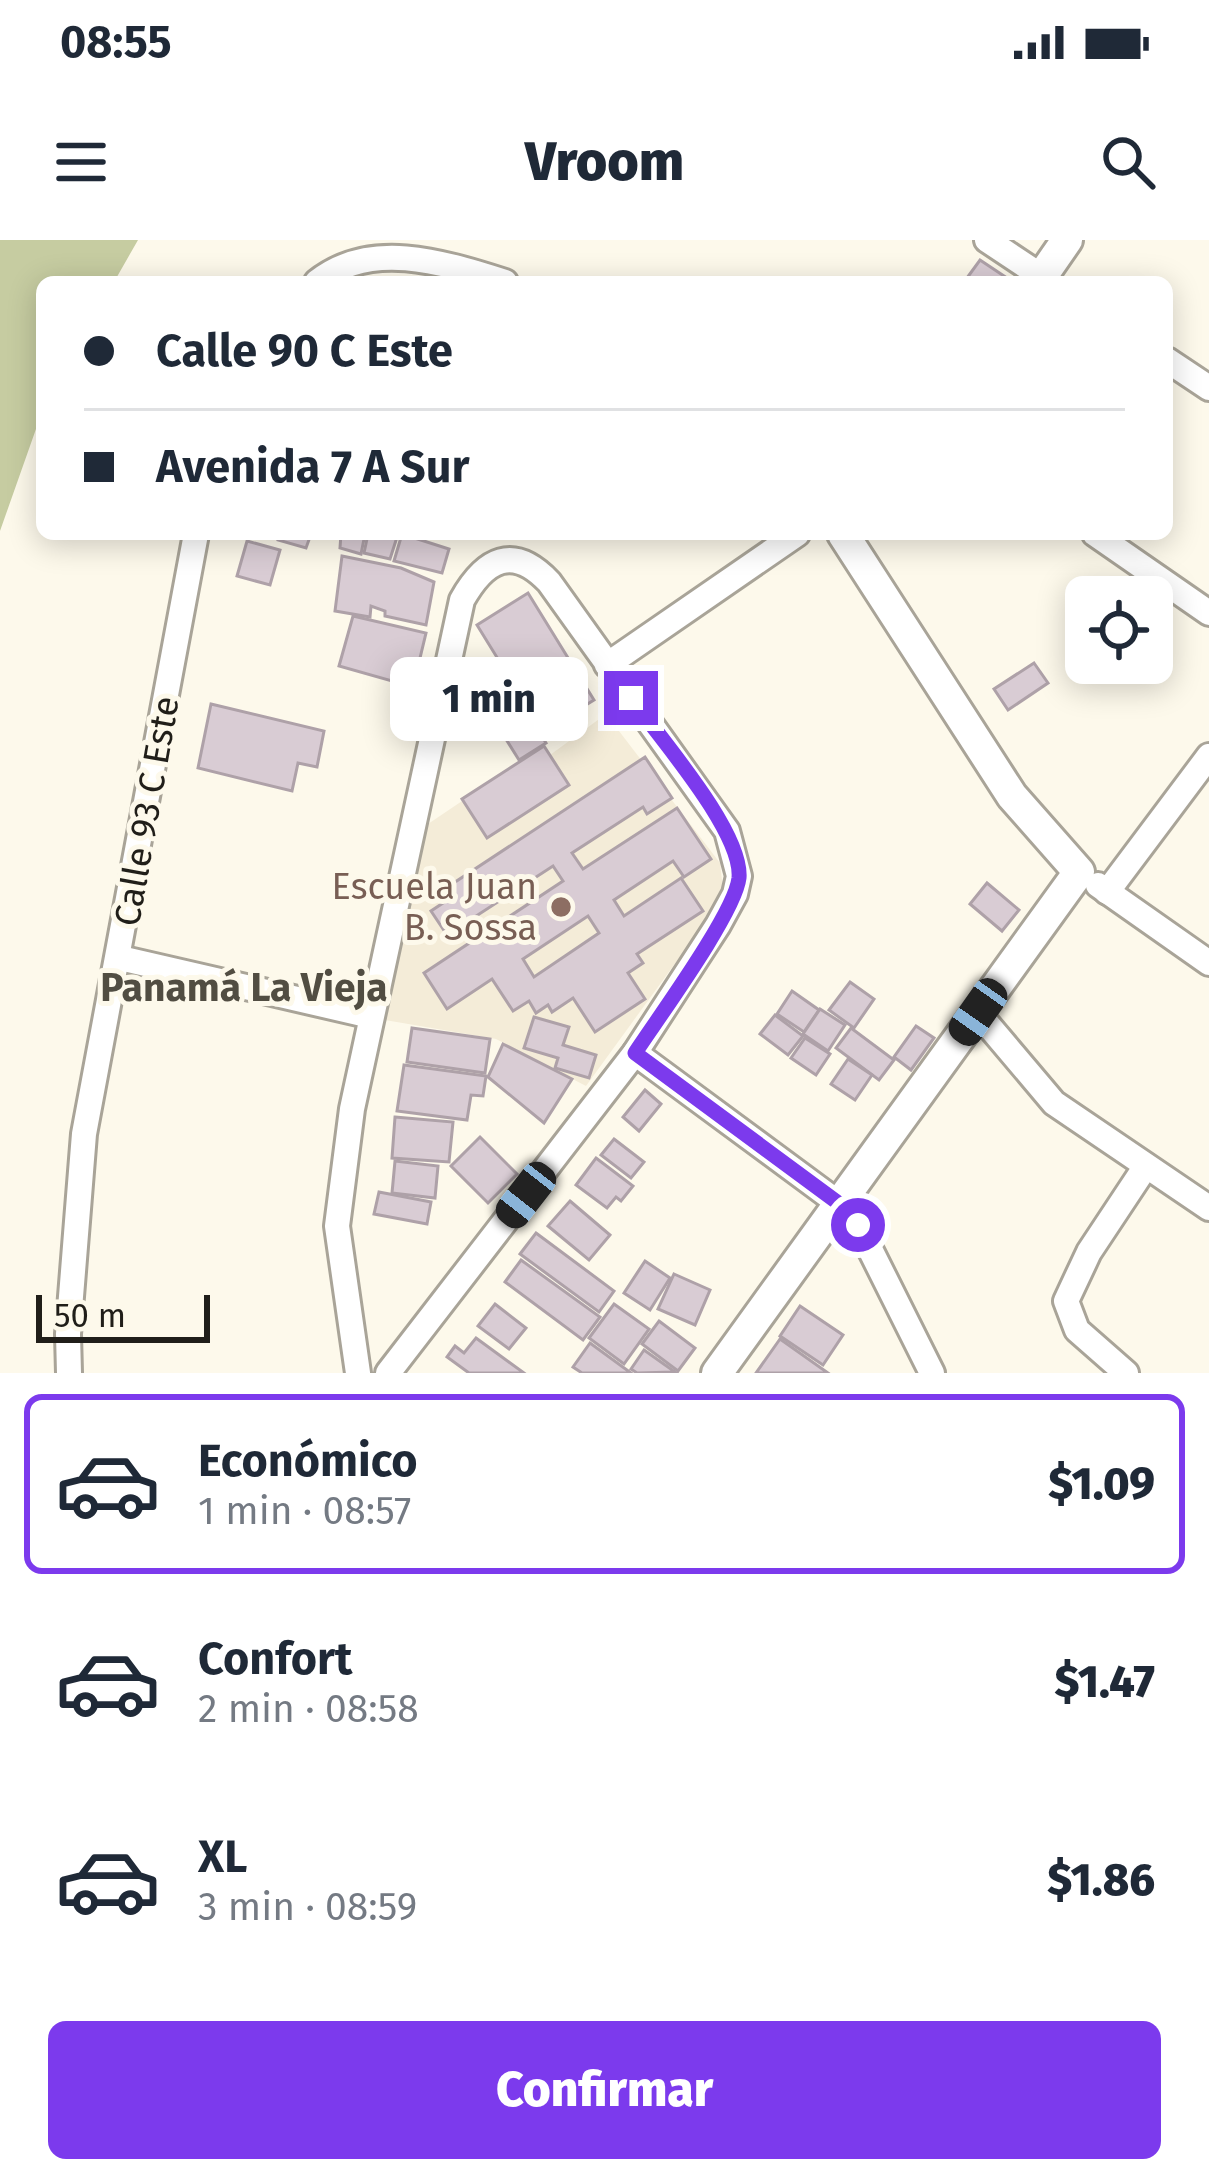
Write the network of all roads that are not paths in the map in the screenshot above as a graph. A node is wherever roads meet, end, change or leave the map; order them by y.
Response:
1 (987, 240) edge
2 (1066, 240) edge
3 (342, 247) edge
4 (323, 276) edge
5 (487, 276) edge
6 (1038, 276) edge
7 (1046, 276) edge
8 (1173, 364) edge
9 (1209, 388) edge
10 (195, 540) edge
11 (788, 540) edge
12 (847, 540) edge
13 (1104, 540) edge
14 (1209, 613) edge
15 (607, 665) junction
16 (1209, 756) edge
17 (1079, 872) junction
18 (1107, 892) junction
19 (120, 958) junction
20 (1209, 963) edge
21 (978, 1012) junction
22 (371, 1016) junction
23 (635, 1053) junction
24 (1146, 1166) junction
25 (841, 1205) junction
26 (1209, 1208) edge
27 (69, 1373) edge
28 (358, 1373) edge
29 (388, 1373) edge
30 (717, 1373) edge
31 (932, 1373) edge
32 (1126, 1373) edge

1 - 6 street
2 - 7 street
3 - 4 street
3 - 5 street
8 - 9 street
10 - 19 street, Calle 93 C Este
11 - 15 street
12 - 17 street
13 - 14 street
15 - 22 street
15 - 23 street
16 - 18 street
17 - 18 street
17 - 21 street
18 - 20 street
19 - 22 street
19 - 27 street, Calle 93 C Este
21 - 24 street
21 - 25 street
22 - 28 street
23 - 25 street
23 - 29 street
24 - 26 street
24 - 32 street
25 - 30 street
25 - 31 street

